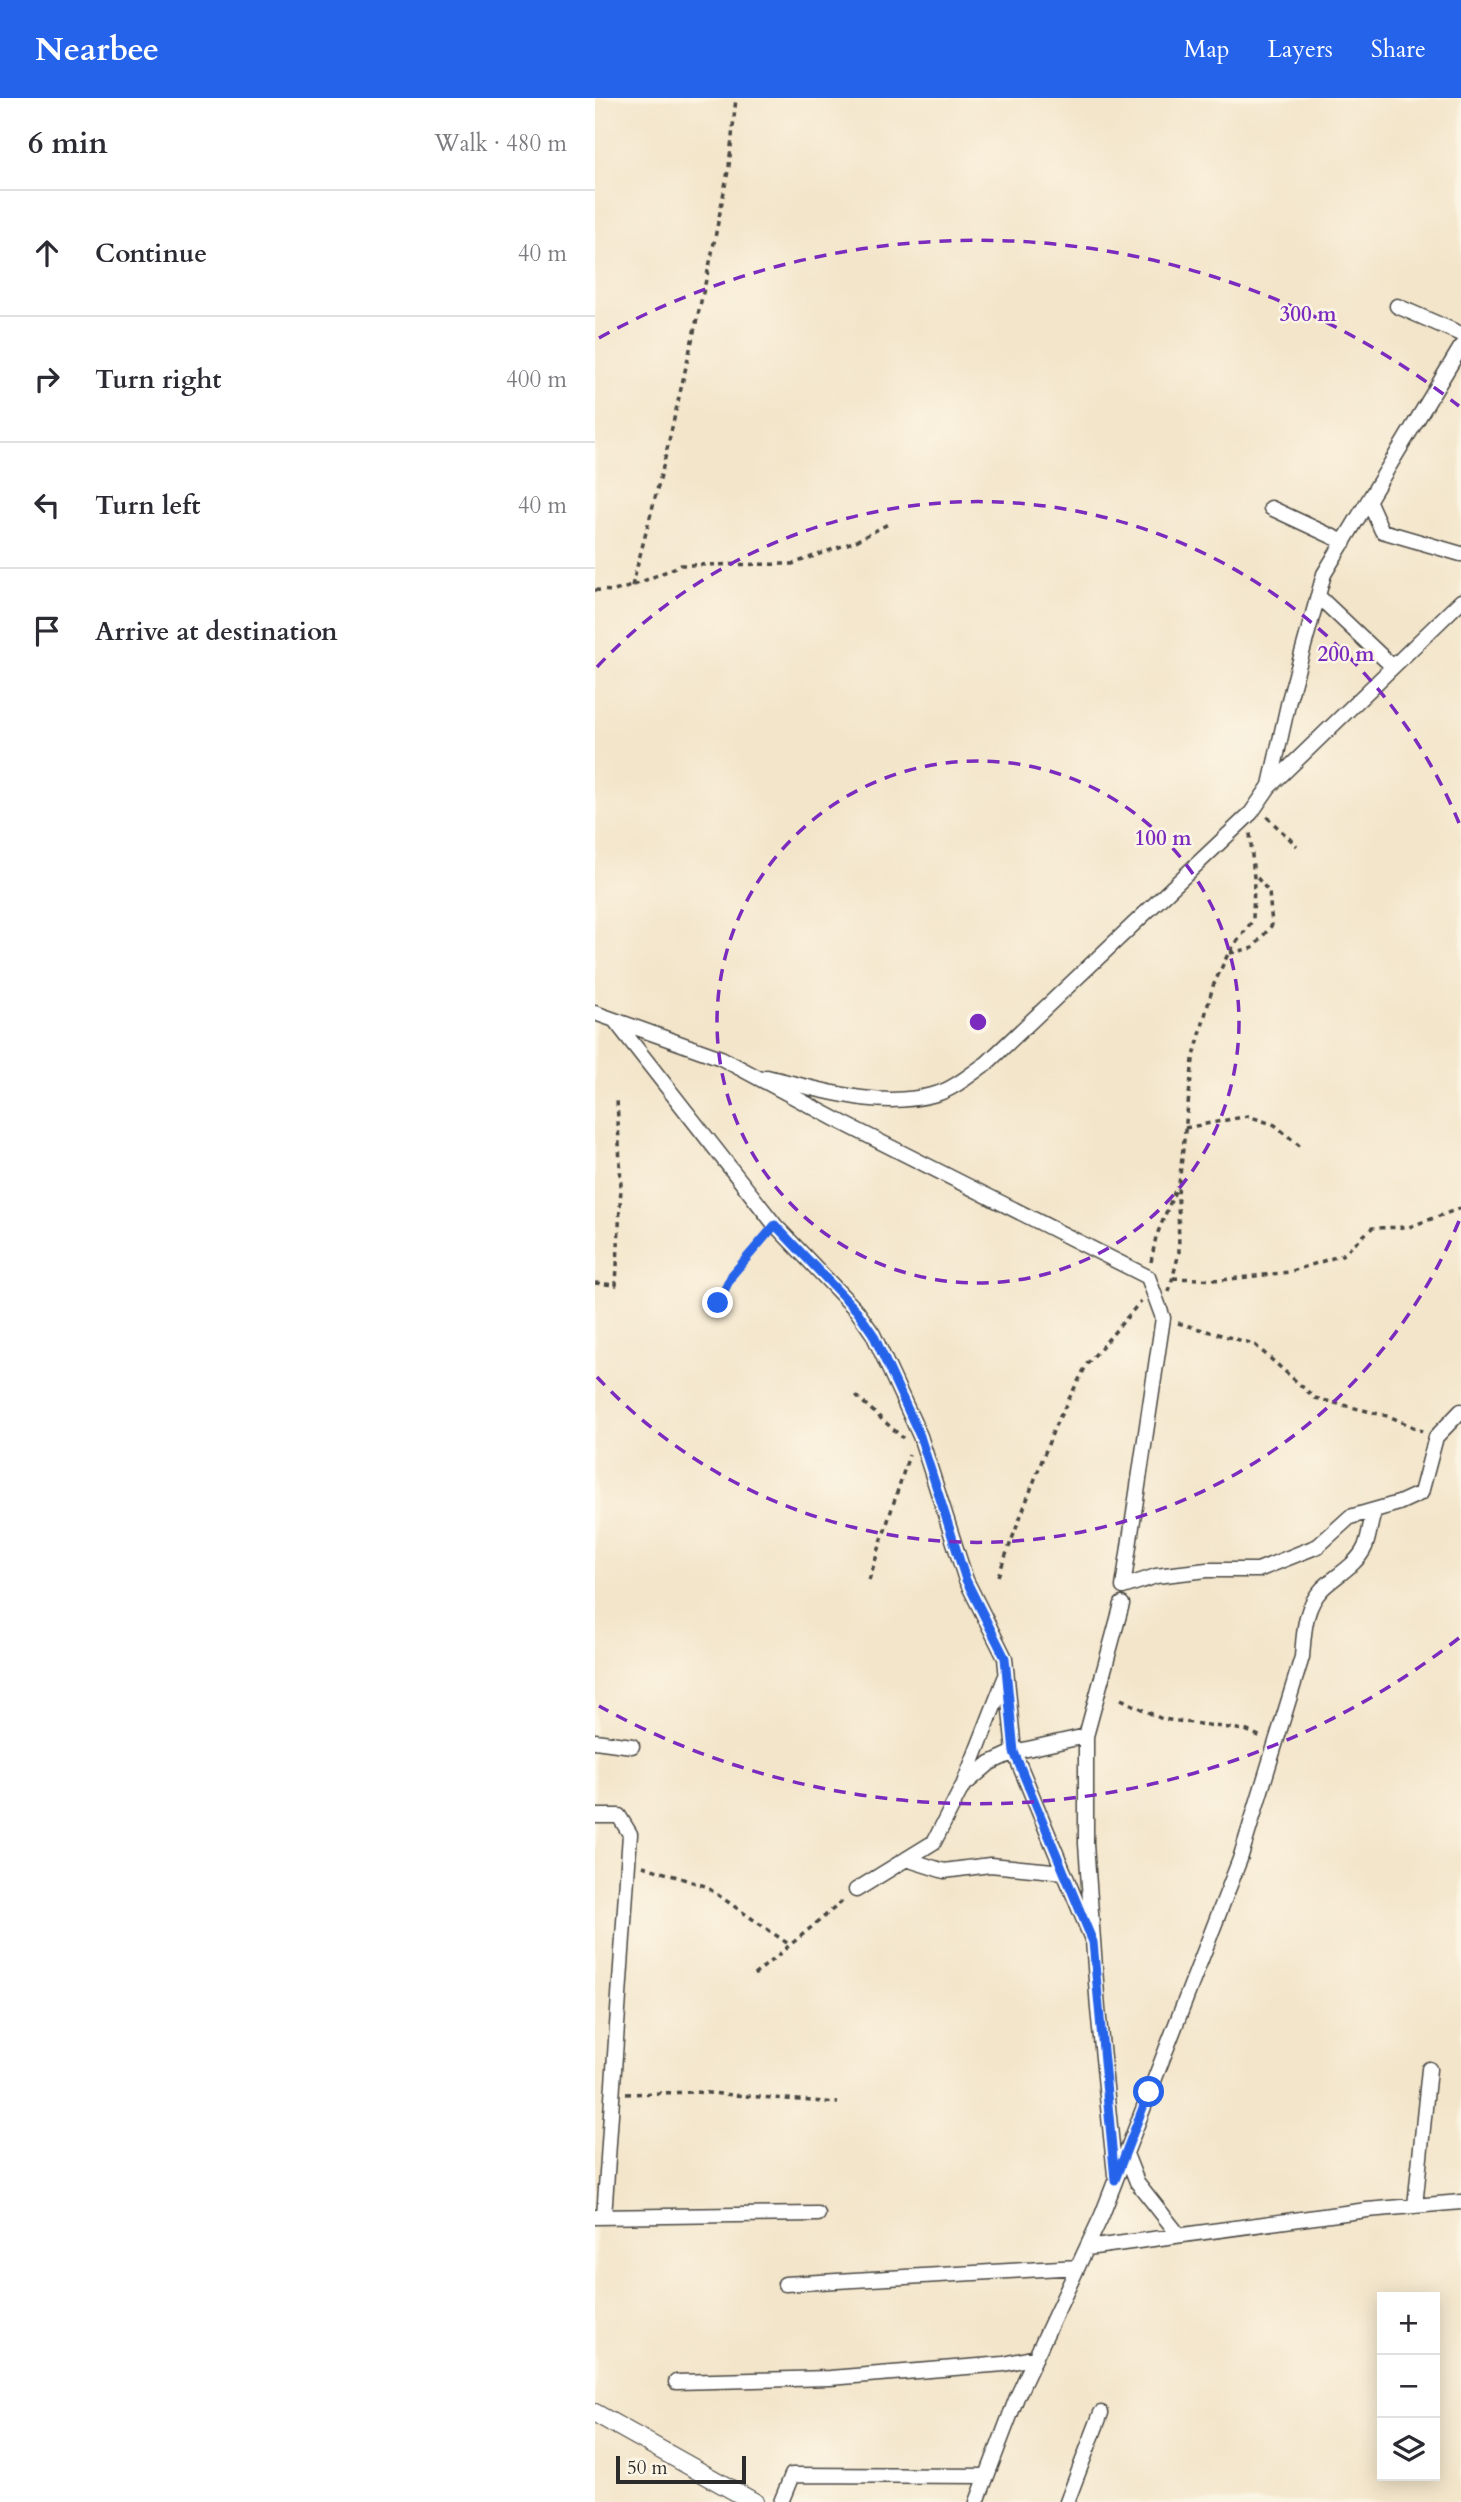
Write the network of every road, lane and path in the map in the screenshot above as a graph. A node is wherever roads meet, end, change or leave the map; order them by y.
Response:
1 (736, 98) edge
2 (1397, 306) dead end
3 (1461, 334) edge
4 (1461, 347) edge
5 (1369, 502) junction
6 (1271, 508) dead end
7 (888, 524) dead end
8 (1344, 542) junction
9 (1461, 554) edge
10 (632, 586) junction
11 (595, 590) edge
12 (1318, 596) junction
13 (1461, 601) edge
14 (1393, 667) junction
15 (1269, 787) junction
16 (1252, 811) junction
17 (1297, 846) dead end
18 (1254, 874) junction
19 (1228, 954) junction
20 (595, 1013) edge
21 (616, 1022) junction
22 (747, 1072) junction
23 (617, 1099) dead end
24 (1185, 1128) junction
25 (1302, 1148) dead end
26 (1179, 1180) junction
27 (1461, 1209) edge
28 (775, 1225) junction
29 (1173, 1278) junction
30 (595, 1283) edge
31 (1150, 1283) junction
32 (718, 1303) dead end
33 (1163, 1318) junction
34 (856, 1396) dead end
35 (1461, 1411) edge
36 (1436, 1437) junction
37 (1375, 1510) junction
38 (998, 1576) dead end
39 (869, 1580) dead end
40 (1122, 1604) dead end
41 (1006, 1676) junction
42 (1121, 1699) dead end
43 (1086, 1736) junction
44 (595, 1741) edge
45 (1276, 1743) junction
46 (632, 1746) dead end
47 (1014, 1752) junction
48 (962, 1787) junction
49 (595, 1816) edge
50 (906, 1859) junction
51 (628, 1861) junction
52 (1064, 1872) junction
53 (856, 1890) joint
54 (1093, 1942) junction
55 (790, 1945) junction
56 (754, 1975) dead end
57 (1429, 2069) dead end
58 (613, 2095) junction
59 (838, 2104) dead end
60 (1126, 2154) junction
61 (1115, 2180) junction
62 (1461, 2202) edge
63 (1415, 2206) junction
64 (818, 2214) dead end
65 (600, 2217) edge
66 (1178, 2234) junction
67 (1087, 2248) junction
68 (1077, 2267) junction
69 (785, 2284) dead end
70 (1036, 2357) junction
71 (676, 2382) dead end
72 (595, 2413) edge
73 (1101, 2413) dead end
74 (986, 2476) junction
75 (754, 2502) edge
76 (781, 2502) edge
77 (977, 2502) edge
78 (1067, 2502) edge

1 - 10 path
2 - 3 street
4 - 5 street
5 - 8 street
5 - 9 street
6 - 8 street
7 - 10 path
8 - 12 street
10 - 11 path
12 - 14 street
12 - 15 street
13 - 14 street
14 - 15 street
15 - 16 street
16 - 17 path
16 - 18 path
16 - 22 street
18 - 19 path
18 - 19 path
19 - 24 path
20 - 21 street
21 - 22 street
21 - 28 street
22 - 31 street
23 - 30 path
24 - 25 path
24 - 26 path
26 - 29 path
26 - 31 path
27 - 29 path
28 - 32 path
28 - 41 street
29 - 33 path
31 - 33 street
31 - 38 path
33 - 36 path
33 - 37 street
34 - 39 path
35 - 36 street
36 - 37 street
37 - 45 street
40 - 43 street
41 - 47 street
41 - 48 street
42 - 45 path
43 - 47 street
43 - 54 street
44 - 46 street
45 - 60 street
47 - 48 street
47 - 52 street
48 - 50 street
49 - 51 street
50 - 52 street
50 - 53 street
51 - 55 path
51 - 58 street
52 - 54 street
53 - 55 path
54 - 61 street
55 - 56 path
57 - 63 street
58 - 59 path
58 - 65 street
60 - 61 street
60 - 66 street
61 - 67 street
62 - 63 street
63 - 66 street
64 - 65 street
66 - 67 street
67 - 68 street
68 - 69 street
68 - 70 street
70 - 71 street
70 - 74 street
72 - 75 street
73 - 78 street
74 - 76 street
74 - 77 street

